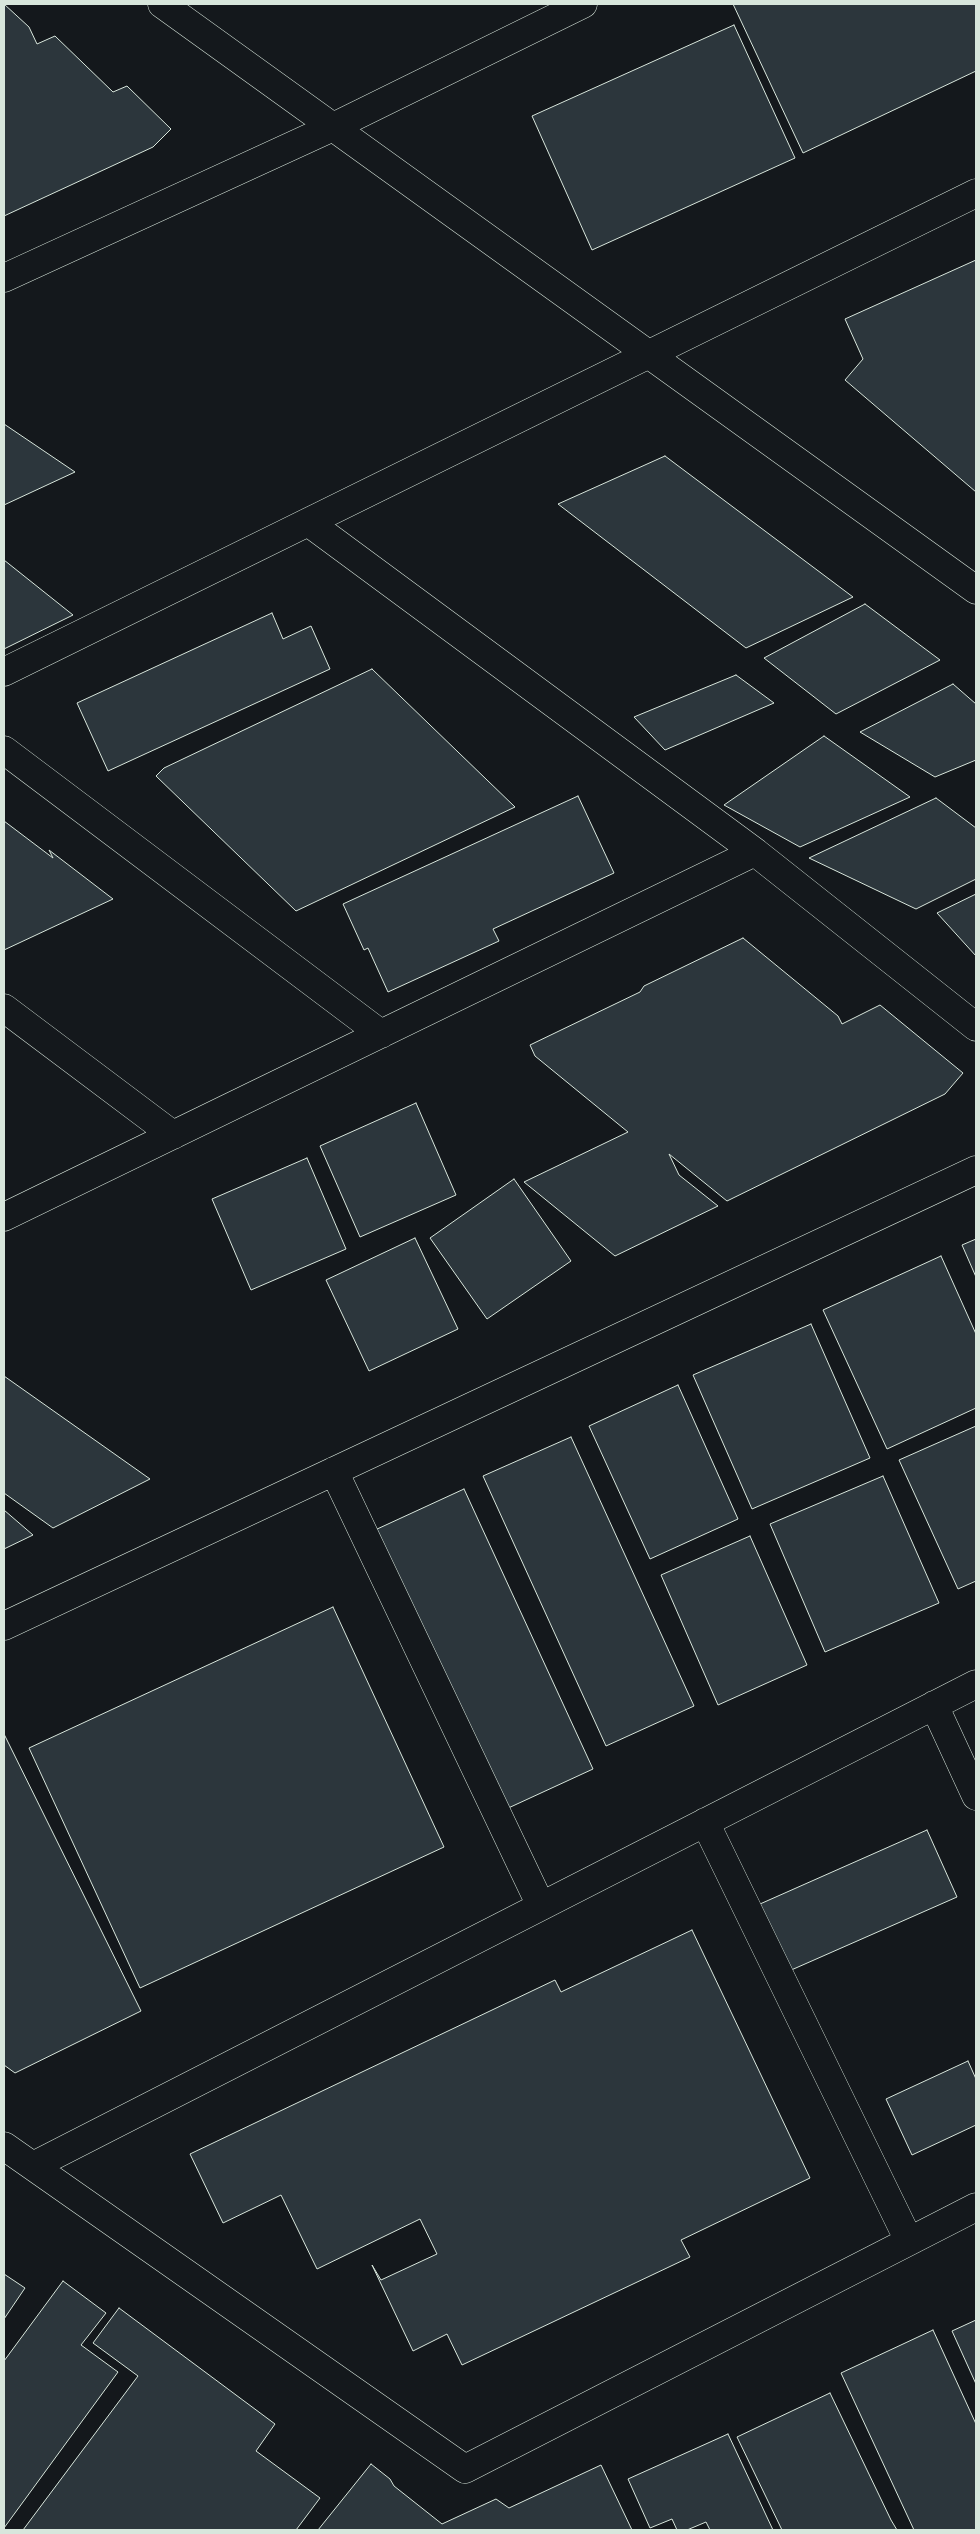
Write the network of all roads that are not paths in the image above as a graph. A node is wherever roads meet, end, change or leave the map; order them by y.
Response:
1 (162, 4) edge
2 (583, 4) edge
3 (333, 127) junction
4 (976, 193) edge
5 (4, 278) edge
6 (648, 355) junction
7 (308, 522) junction
8 (976, 590) edge
9 (4, 672) edge
10 (4, 750) edge
11 (755, 852) junction
12 (4, 1008) edge
13 (976, 1027) edge
14 (381, 1034) junction
15 (173, 1135) junction
16 (976, 1170) edge
17 (4, 1217) edge
18 (334, 1471) junction
19 (4, 1626) edge
20 (976, 1684) edge
21 (934, 1705) junction
22 (976, 1796) edge
23 (705, 1822) junction
24 (542, 1906) junction
25 (4, 2146) edge
26 (33, 2166) junction
27 (976, 2207) edge
28 (909, 2241) junction

1 - 3 street
2 - 3 street
3 - 5 street
3 - 6 street
4 - 6 street
6 - 7 street
6 - 8 street
7 - 9 street
7 - 11 street
10 - 14 street
11 - 13 street
11 - 14 street
12 - 15 street
14 - 15 street
15 - 17 street
16 - 18 street
18 - 19 street
18 - 24 street
20 - 21 street
21 - 22 street
21 - 23 street
23 - 24 street
23 - 28 street
24 - 26 street
25 - 26 street
26 - 28 street
27 - 28 street

